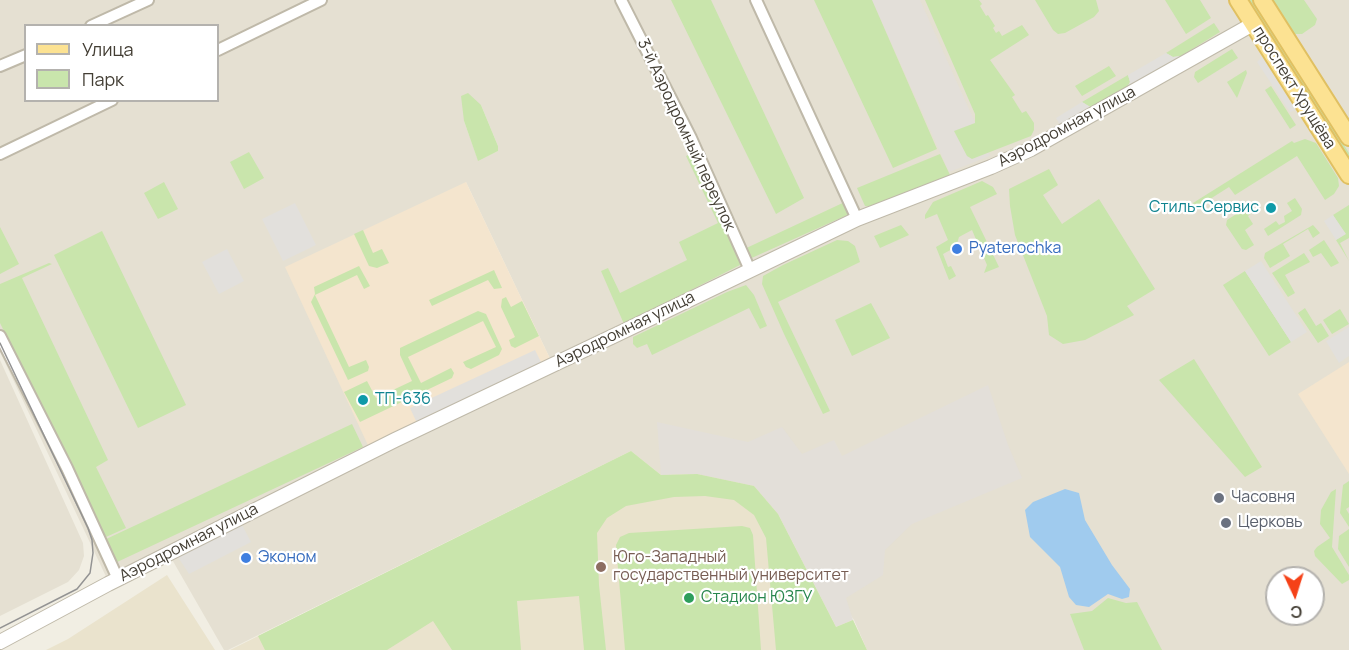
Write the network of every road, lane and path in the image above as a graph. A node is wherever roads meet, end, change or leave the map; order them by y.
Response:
1 (148, 0) edge
2 (321, 0) edge
3 (621, 0) edge
4 (756, 0) edge
5 (1238, 0) edge
6 (1262, 0) edge
7 (95, 24) edge
8 (1253, 24) junction
9 (219, 50) edge
10 (24, 56) edge
11 (0, 66) edge
12 (108, 102) edge
13 (1349, 137) edge
14 (0, 154) edge
15 (1349, 175) edge
16 (857, 219) junction
17 (750, 270) junction
18 (0, 336) edge
19 (118, 579) junction
20 (0, 642) edge

1 - 7 street
2 - 9 street
3 - 17 street, 3-й Аэродромный переулок
4 - 16 street
5 - 8 main road, проспект Хрущёва
6 - 13 main road, проспект Хрущёва
8 - 15 main road, проспект Хрущёва
8 - 16 street, Аэродромная улица
10 - 11 street
12 - 14 street
16 - 17 street, Аэродромная улица
17 - 19 street, Аэродромная улица
18 - 19 street
19 - 20 street, Аэродромная улица

